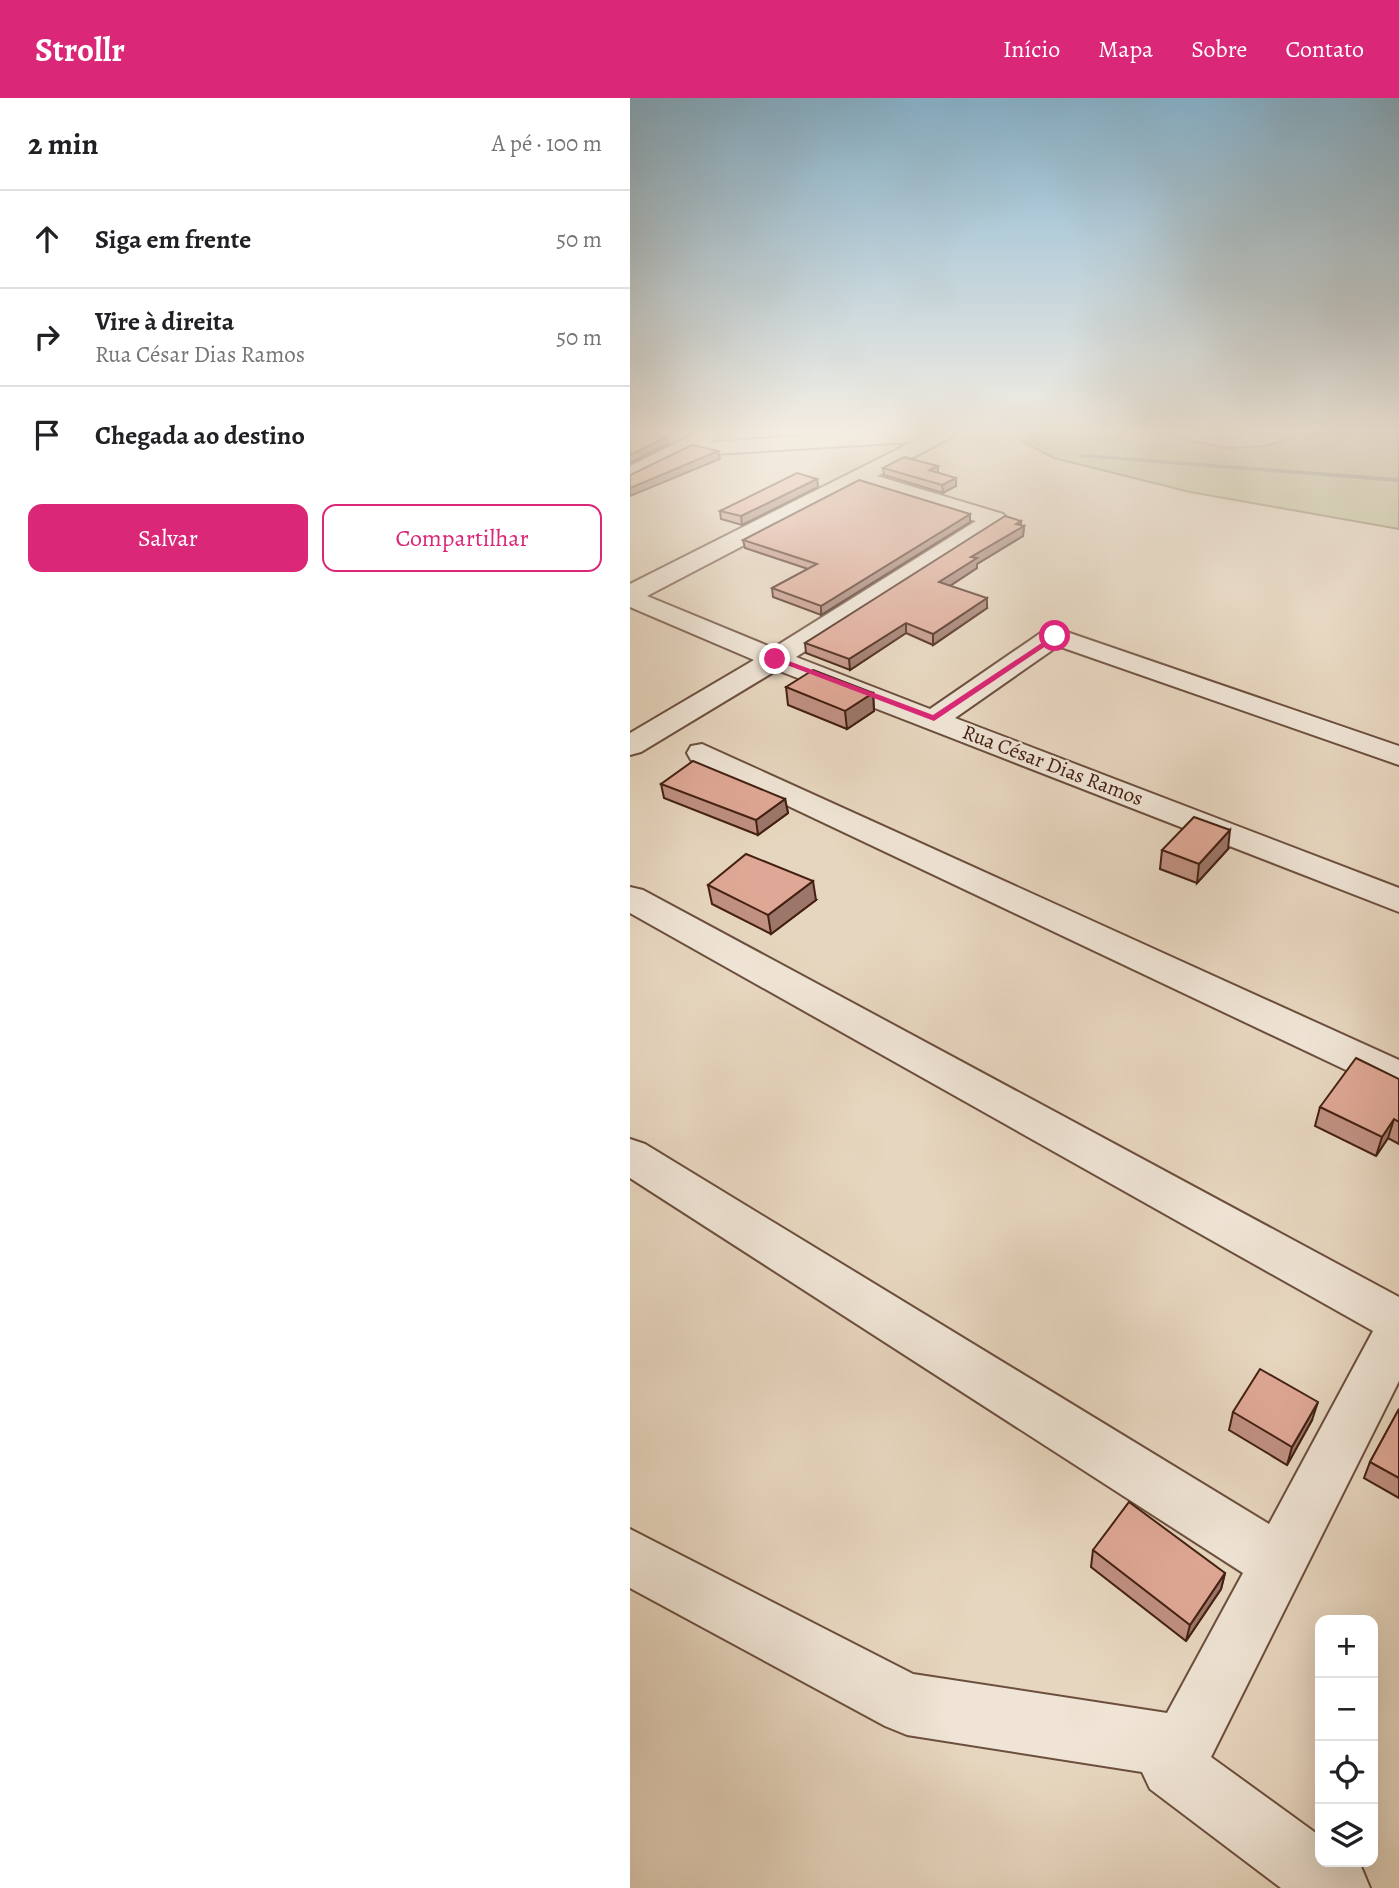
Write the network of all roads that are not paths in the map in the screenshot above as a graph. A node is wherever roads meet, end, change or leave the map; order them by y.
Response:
1 (780, 517) edge
2 (987, 517) edge
3 (630, 596) edge
4 (775, 659) junction
5 (934, 719) junction
6 (630, 746) edge
7 (702, 753) dead end
8 (1399, 756) edge
9 (630, 898) edge
10 (1399, 901) edge
11 (1399, 1077) edge
12 (630, 1156) edge
13 (1399, 1321) edge
14 (1399, 1331) edge
15 (1268, 1556) dead end
16 (630, 1558) edge
17 (1182, 1747) junction
18 (1336, 1888) edge

1 - 3 street
2 - 4 street
3 - 4 street, Rua César Dias Ramos
4 - 5 street, Rua César Dias Ramos
4 - 6 street
5 - 8 street
5 - 10 street, Rua César Dias Ramos
7 - 11 street
9 - 13 street
12 - 15 street
14 - 17 street
16 - 17 street
17 - 18 street

